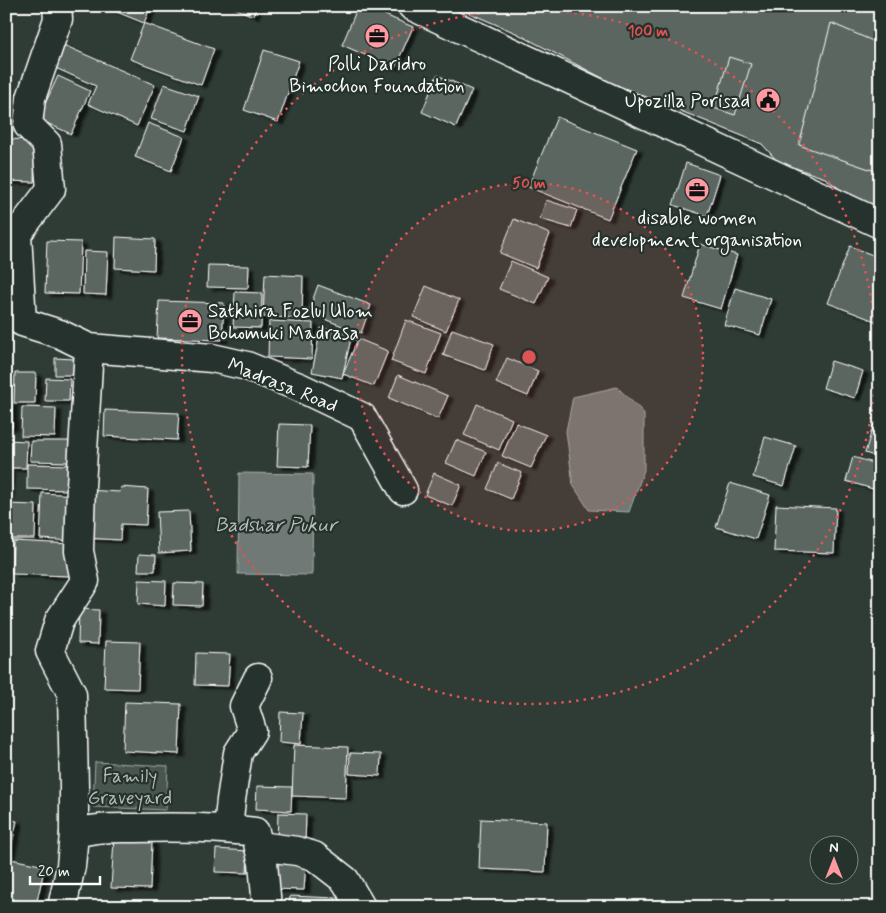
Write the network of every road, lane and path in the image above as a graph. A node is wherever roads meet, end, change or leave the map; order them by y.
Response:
1 (57, 6) edge
2 (412, 6) edge
3 (880, 224) edge
4 (89, 348) junction
5 (403, 490) dead end
6 (258, 678) dead end
7 (228, 829) junction
8 (74, 834) junction
9 (259, 846) junction
10 (62, 907) edge
11 (267, 907) edge
12 (361, 907) edge

1 - 4 street
2 - 3 street
4 - 5 street, Madrasa Road
4 - 8 street
6 - 7 street
7 - 8 street
7 - 9 street
8 - 10 street
9 - 11 street
9 - 12 street

